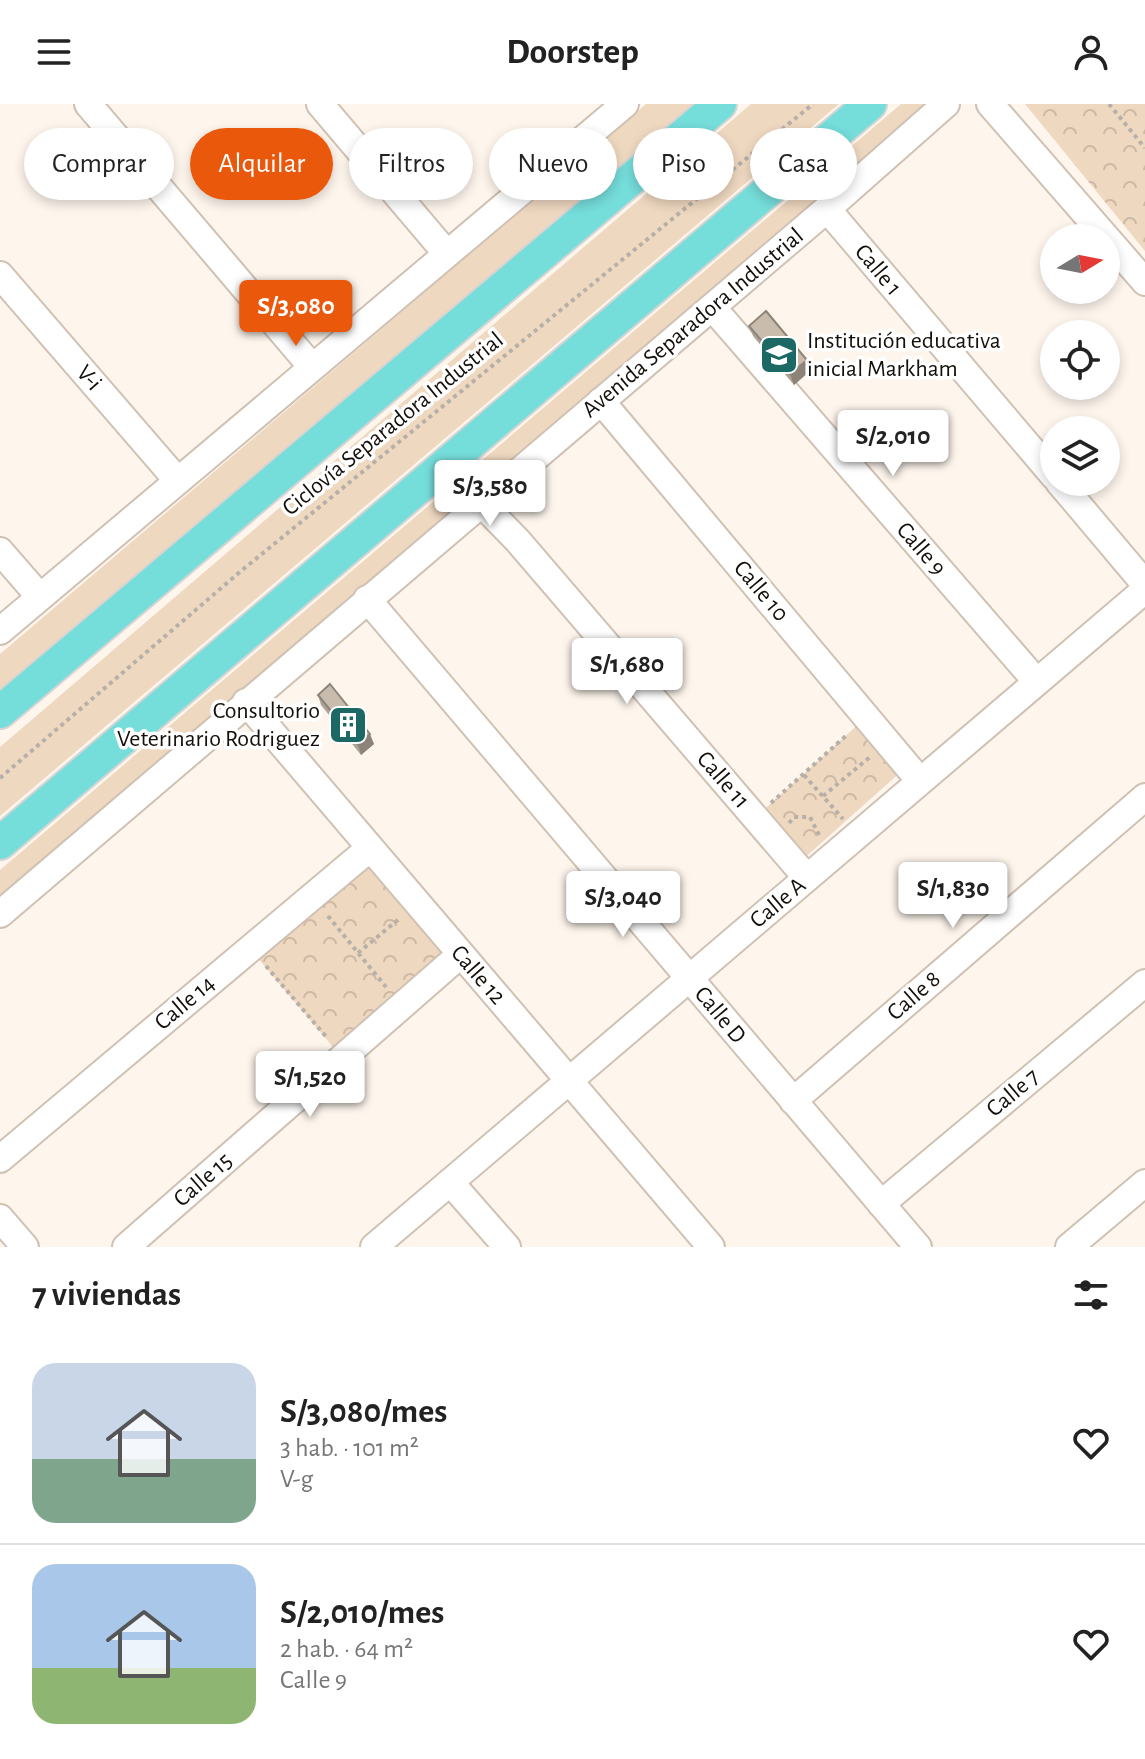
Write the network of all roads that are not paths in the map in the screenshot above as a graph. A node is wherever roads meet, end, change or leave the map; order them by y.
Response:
1 (88, 104) edge
2 (625, 104) edge
3 (720, 104) edge
4 (870, 104) edge
5 (946, 104) edge
6 (990, 104) edge
7 (327, 106) edge
8 (827, 209) junction
9 (447, 254) junction
10 (0, 275) edge
11 (1145, 282) edge
12 (712, 307) junction
13 (312, 367) junction
14 (601, 401) junction
15 (1040, 460) edge
16 (178, 481) junction
17 (1071, 496) edge
18 (481, 503) junction
19 (0, 551) edge
20 (1145, 584) edge
21 (1145, 590) edge
22 (40, 597) junction
23 (367, 599) junction
24 (0, 631) edge
25 (1037, 682) junction
26 (246, 702) junction
27 (0, 712) edge
28 (920, 781) junction
29 (1145, 797) edge
30 (0, 843) edge
31 (370, 848) junction
32 (807, 878) junction
33 (0, 914) edge
34 (461, 954) junction
35 (689, 978) junction
36 (1145, 983) edge
37 (569, 1081) junction
38 (793, 1101) junction
39 (0, 1159) edge
40 (450, 1182) junction
41 (1145, 1183) edge
42 (881, 1204) junction
43 (0, 1218) edge
44 (25, 1247) edge
45 (126, 1247) edge
46 (374, 1247) edge
47 (507, 1247) edge
48 (711, 1247) edge
49 (918, 1247) edge
50 (1069, 1247) edge

1 - 13 street
2 - 9 street
3 - 27 main road
4 - 30 main road
5 - 8 street, Avenida Separadora Industrial
6 - 11 street
7 - 9 street
8 - 12 street, Avenida Separadora Industrial
8 - 15 street, Calle 1
9 - 13 street
10 - 16 street, V-i
12 - 14 street, Avenida Separadora Industrial
12 - 25 street, Calle 9
13 - 16 street
14 - 18 street, Avenida Separadora Industrial
14 - 28 street, Calle 10
16 - 22 street
17 - 20 street
18 - 23 street, Avenida Separadora Industrial
18 - 32 street, Calle 11
19 - 22 street
21 - 25 street, Calle A
22 - 24 street
23 - 26 street, Avenida Separadora Industrial
23 - 35 street, Calle D
25 - 28 street, Calle A
26 - 31 street, Calle 12
26 - 33 street, Avenida Separadora Industrial
28 - 32 street, Calle A
29 - 38 street, Calle 8
31 - 34 street, Calle 12
31 - 39 street, Calle 14
32 - 35 street, Calle A
34 - 37 street, Calle 12
34 - 45 street, Calle 15
35 - 37 street, Calle A
35 - 38 street, Calle D
36 - 42 street, Calle 7
37 - 40 street, Calle A
37 - 48 street, Calle 12
38 - 42 street, Calle D
40 - 46 street, Calle A
40 - 47 street
41 - 50 street
42 - 49 street, Calle D
43 - 44 street

